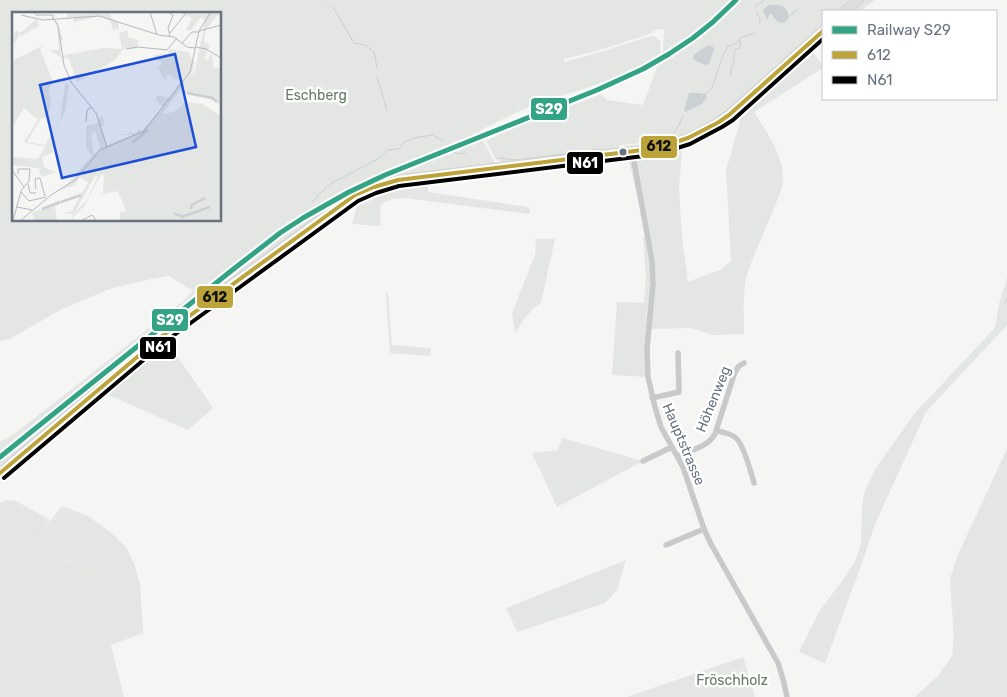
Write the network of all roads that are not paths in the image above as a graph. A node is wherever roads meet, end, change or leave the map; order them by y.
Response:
1 (858, 0) edge
2 (846, 10) edge
3 (822, 32) edge
4 (632, 151) junction
5 (678, 353) dead end
6 (744, 363) dead end
7 (652, 398) junction
8 (716, 431) junction
9 (672, 447) junction
10 (678, 456) junction
11 (643, 461) dead end
12 (0, 474) edge
13 (754, 483) dead end
14 (704, 529) junction
15 (666, 545) dead end
16 (787, 697) edge

1 - 2 main road
3 - 4 main road
4 - 7 street, Hauptstrasse
4 - 12 main road
5 - 7 street
6 - 8 street, Höhenweg
7 - 9 street, Hauptstrasse
8 - 10 street, Höhenweg
8 - 13 street
9 - 10 street, Hauptstrasse
9 - 11 street
10 - 14 street, Hauptstrasse
14 - 15 street
14 - 16 street, Hauptstrasse

